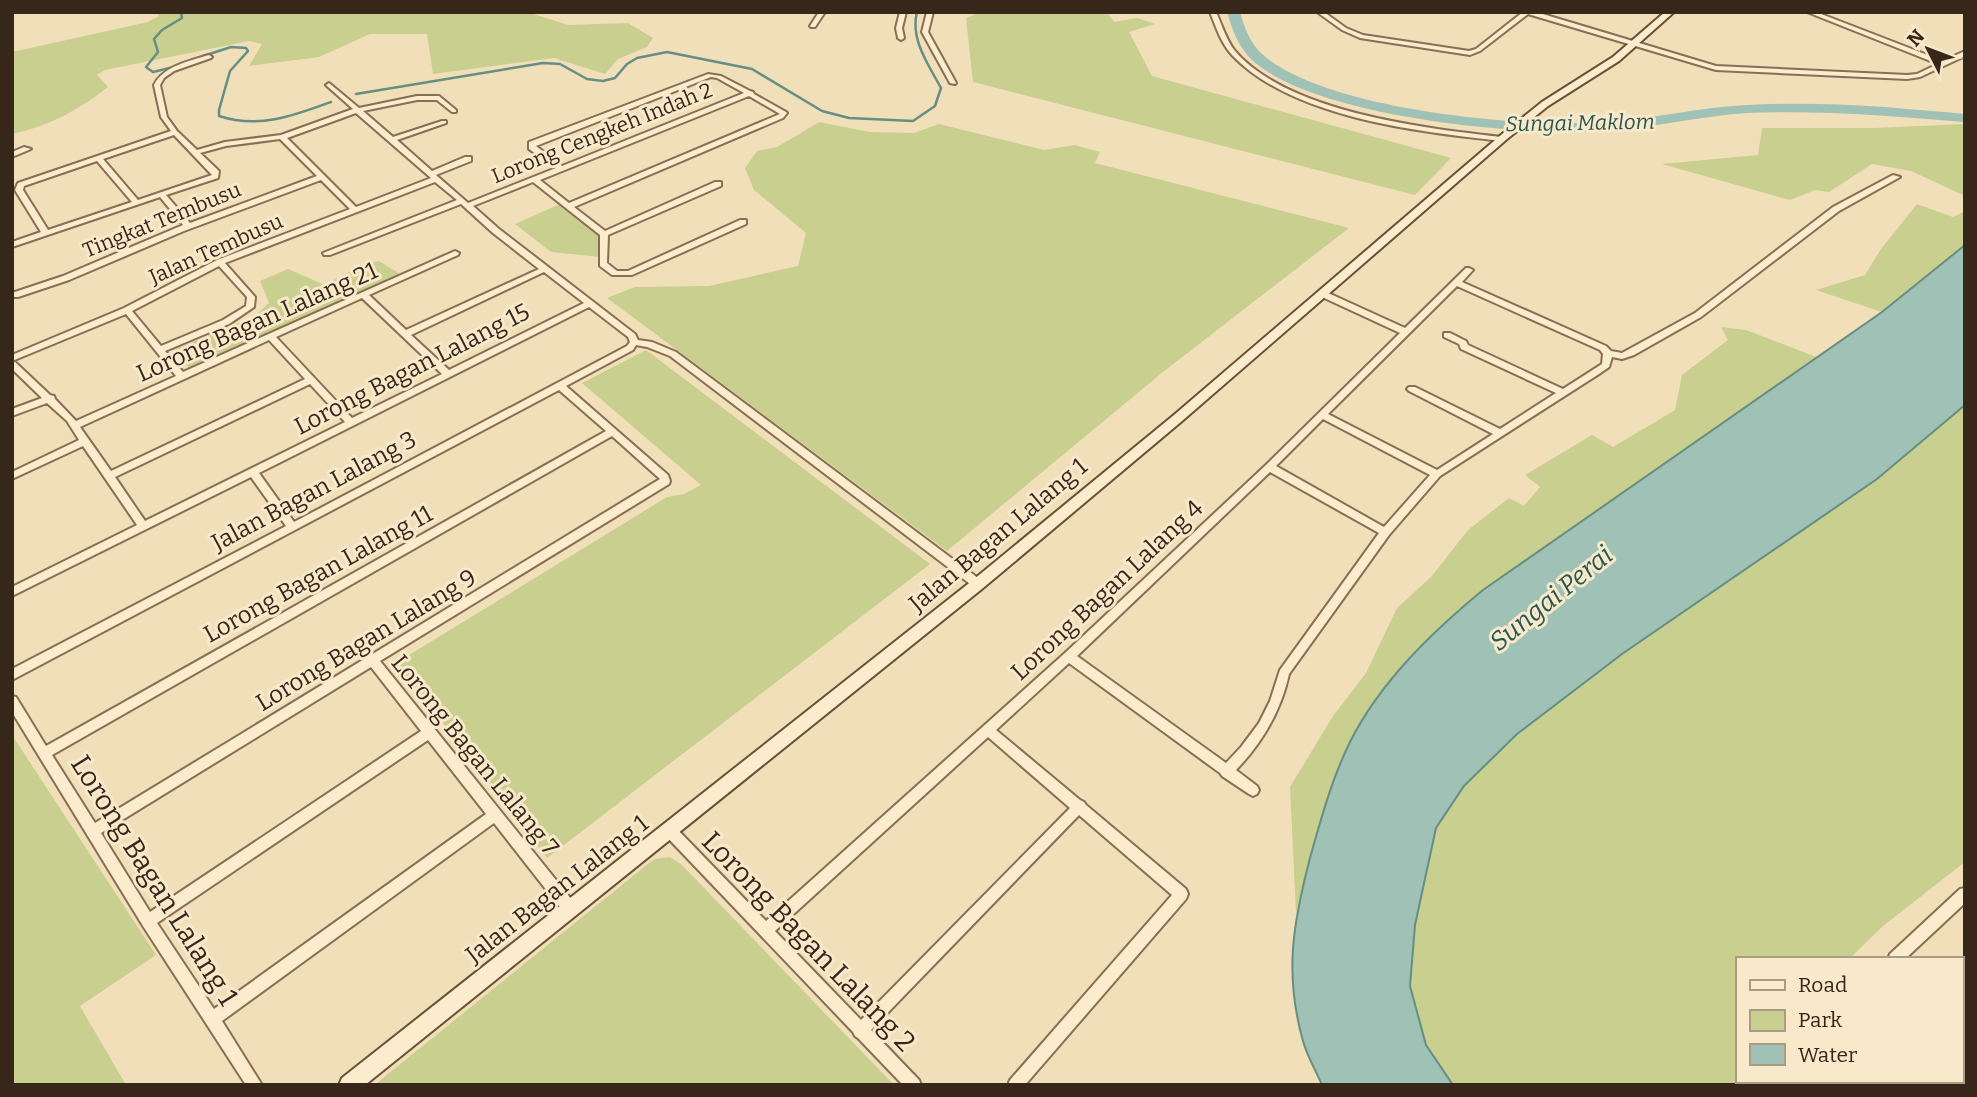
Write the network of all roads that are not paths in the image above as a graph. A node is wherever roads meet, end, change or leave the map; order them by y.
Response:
1 (822, 12) edge
2 (903, 12) edge
3 (930, 12) edge
4 (1213, 12) edge
5 (1320, 12) edge
6 (1528, 12) edge
7 (1670, 12) edge
8 (1810, 12) edge
9 (813, 26) dead end
10 (901, 38) dead end
11 (1634, 44) junction
12 (1965, 52) edge
13 (209, 57) dead end
14 (1942, 63) junction
15 (953, 83) dead end
16 (329, 85) dead end
17 (751, 93) junction
18 (357, 110) junction
19 (454, 111) dead end
20 (444, 122) dead end
21 (175, 132) junction
22 (282, 137) junction
23 (1503, 138) junction
24 (391, 140) junction
25 (27, 149) dead end
26 (197, 152) junction
27 (12, 155) edge
28 (98, 158) junction
29 (468, 159) dead end
30 (561, 168) junction
31 (434, 176) junction
32 (321, 177) junction
33 (1896, 177) dead end
34 (534, 180) junction
35 (718, 184) dead end
36 (162, 195) junction
37 (135, 200) dead end
38 (464, 203) junction
39 (569, 206) junction
40 (354, 209) junction
41 (743, 222) dead end
42 (188, 226) junction
43 (46, 234) junction
44 (604, 234) junction
45 (12, 245) edge
46 (327, 253) dead end
47 (455, 253) dead end
48 (220, 262) junction
49 (545, 269) junction
50 (1469, 270) dead end
51 (1457, 283) junction
52 (1323, 294) junction
53 (15, 295) dead end
54 (364, 295) junction
55 (589, 304) junction
56 (127, 310) junction
57 (1405, 332) junction
58 (405, 334) junction
59 (1447, 335) dead end
60 (271, 337) junction
61 (634, 342) junction
62 (160, 350) junction
63 (1608, 353) junction
64 (12, 358) edge
65 (12, 364) edge
66 (448, 374) junction
67 (181, 377) junction
68 (311, 380) junction
69 (560, 386) junction
70 (1412, 389) dead end
71 (1564, 393) junction
72 (51, 398) junction
73 (12, 413) edge
74 (1322, 415) junction
75 (351, 423) junction
76 (75, 425) junction
77 (612, 432) junction
78 (1500, 433) junction
79 (85, 441) junction
80 (1269, 467) junction
81 (254, 472) junction
82 (1437, 474) junction
83 (12, 476) edge
84 (109, 476) junction
85 (143, 526) junction
86 (292, 527) junction
87 (1385, 532) junction
88 (978, 584) junction
89 (12, 592) edge
90 (1069, 656) junction
91 (372, 660) junction
92 (12, 675) edge
93 (12, 701) edge
94 (988, 730) junction
95 (430, 732) junction
96 (46, 752) junction
97 (1226, 772) junction
98 (1253, 790) dead end
99 (1080, 806) junction
100 (496, 814) junction
101 (93, 831) junction
102 (670, 831) junction
103 (1965, 894) edge
104 (571, 910) junction
105 (148, 921) junction
106 (765, 931) junction
107 (1897, 957) edge
108 (213, 1019) junction
109 (859, 1031) junction
110 (255, 1085) edge
111 (349, 1085) edge
112 (914, 1085) edge
113 (1015, 1085) edge

1 - 9 street
2 - 10 street
3 - 15 street
4 - 23 street
5 - 6 street
6 - 11 street
7 - 11 main road, Jalan Bagan Lalang 1
8 - 14 street
11 - 14 street
11 - 23 main road, Jalan Bagan Lalang 1
12 - 14 street
13 - 21 street
16 - 18 street
17 - 30 street, Lorong Cengkeh Indah 2
17 - 30 street
17 - 39 street
18 - 19 street
18 - 22 street
18 - 24 street
20 - 24 street
21 - 26 street
21 - 28 street
22 - 26 street
22 - 32 street
23 - 52 main road, Jalan Bagan Lalang 1
24 - 31 street
25 - 27 street
26 - 36 street
28 - 37 street
28 - 43 street
29 - 31 street, Jalan Tembusu
30 - 34 street, Lorong Cengkeh Indah 2
31 - 38 street
31 - 40 street, Jalan Tembusu
32 - 40 street
32 - 42 street, Tingkat Tembusu
33 - 63 street
34 - 38 street, Lorong Cengkeh Indah 2
34 - 39 street
35 - 44 street
36 - 42 street
36 - 43 street
38 - 46 street, Lorong Cengkeh Indah 2
38 - 49 street
39 - 44 street
40 - 48 street, Jalan Tembusu
41 - 44 street
42 - 53 street, Tingkat Tembusu
43 - 45 street
47 - 54 street, Lorong Bagan Lalang 21
48 - 56 street, Jalan Tembusu
48 - 62 street
49 - 55 street
49 - 58 street
50 - 51 street, Lorong Bagan Lalang 4
51 - 57 street, Lorong Bagan Lalang 4
51 - 63 street
52 - 57 street
52 - 88 main road, Jalan Bagan Lalang 1
54 - 58 street
54 - 60 street, Lorong Bagan Lalang 21
55 - 61 street
55 - 66 street, Lorong Bagan Lalang 15
56 - 62 street
56 - 64 street, Jalan Tembusu
57 - 74 street, Lorong Bagan Lalang 4
58 - 66 street
59 - 71 street
60 - 67 street, Lorong Bagan Lalang 21
60 - 68 street
61 - 69 street, Jalan Bagan Lalang 3
61 - 88 street
62 - 67 street
63 - 71 street
65 - 72 street
66 - 75 street, Lorong Bagan Lalang 15
67 - 76 street, Lorong Bagan Lalang 21
68 - 75 street
68 - 84 street
69 - 77 street
69 - 86 street, Jalan Bagan Lalang 3
70 - 78 street
71 - 78 street
72 - 73 street
72 - 76 street
74 - 80 street, Lorong Bagan Lalang 4
74 - 82 street
75 - 81 street, Lorong Bagan Lalang 15
76 - 79 street
77 - 91 street, Lorong Bagan Lalang 9
77 - 96 street, Lorong Bagan Lalang 11
78 - 82 street
79 - 83 street
79 - 84 street
80 - 87 street
80 - 90 street, Lorong Bagan Lalang 4
81 - 85 street, Lorong Bagan Lalang 15
81 - 86 street
82 - 87 street
84 - 85 street
85 - 89 street, Lorong Bagan Lalang 15
86 - 92 street, Jalan Bagan Lalang 3
87 - 97 street
88 - 102 main road, Jalan Bagan Lalang 1
90 - 94 street, Lorong Bagan Lalang 4
90 - 97 street
91 - 95 street, Lorong Bagan Lalang 7
91 - 101 street, Lorong Bagan Lalang 9
93 - 96 street, Lorong Bagan Lalang 1
94 - 99 street
94 - 106 street, Lorong Bagan Lalang 4
95 - 100 street, Lorong Bagan Lalang 7
95 - 105 street
96 - 101 street, Lorong Bagan Lalang 1
97 - 98 street
99 - 109 street
99 - 113 street
100 - 104 street, Lorong Bagan Lalang 7
100 - 108 street
101 - 105 street, Lorong Bagan Lalang 1
102 - 104 main road, Jalan Bagan Lalang 1
102 - 106 street, Lorong Bagan Lalang 2
103 - 107 street
104 - 111 main road, Jalan Bagan Lalang 1
105 - 108 street, Lorong Bagan Lalang 1
106 - 109 street, Lorong Bagan Lalang 2
108 - 110 street, Lorong Bagan Lalang 1
109 - 112 street, Lorong Bagan Lalang 2

